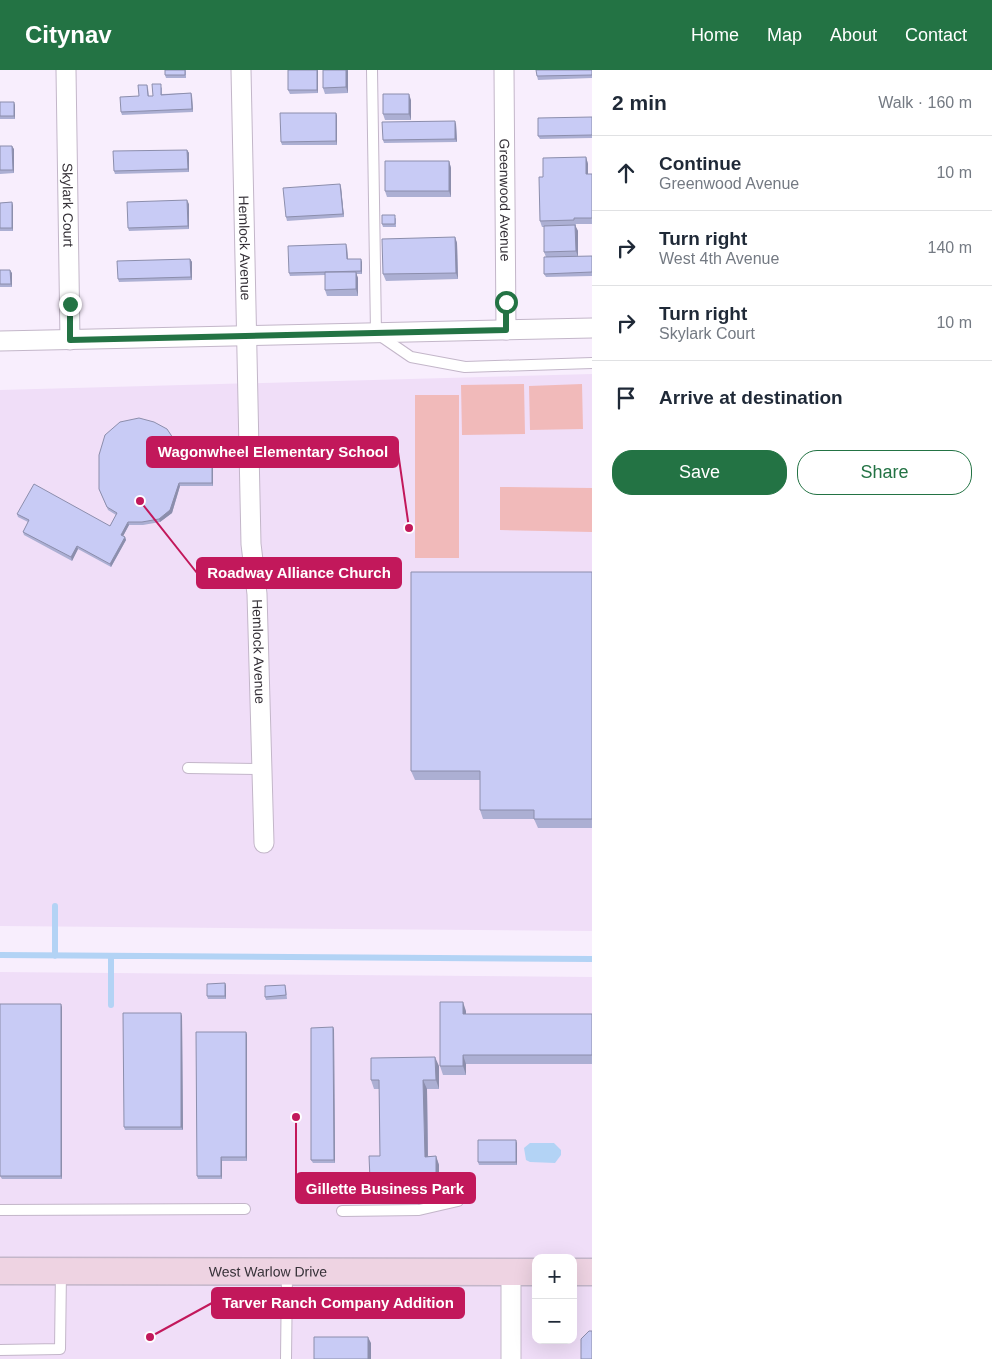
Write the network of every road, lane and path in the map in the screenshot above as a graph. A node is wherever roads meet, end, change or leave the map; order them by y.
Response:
1 (66, 70) edge
2 (241, 70) edge
3 (372, 70) edge
4 (504, 70) edge
5 (592, 328) edge
6 (506, 330) junction
7 (376, 333) junction
8 (247, 336) junction
9 (70, 340) junction
10 (0, 341) edge
11 (592, 363) edge
12 (188, 768) dead end
13 (262, 769) junction
14 (264, 843) dead end
15 (458, 1201) dead end
16 (246, 1209) dead end
17 (0, 1210) edge
18 (342, 1210) dead end
19 (0, 1271) edge
20 (61, 1271) junction
21 (287, 1272) junction
22 (523, 1272) edge
23 (577, 1272) edge
24 (592, 1272) edge
25 (0, 1350) edge
26 (286, 1359) edge
27 (511, 1359) edge

1 - 9 street, Skylark Court
2 - 8 street, Hemlock Avenue
3 - 7 lane
4 - 6 street, Greenwood Avenue
5 - 6 street
6 - 7 street
7 - 8 street
7 - 11 lane
8 - 9 street
8 - 13 street, Hemlock Avenue
9 - 10 street
12 - 13 lane
13 - 14 street, Hemlock Avenue
15 - 18 lane
16 - 17 lane
19 - 20 street, West Warlow Drive
20 - 21 street, West Warlow Drive
20 - 25 lane
21 - 22 street, West Warlow Drive
21 - 26 lane
22 - 27 street
23 - 24 street

